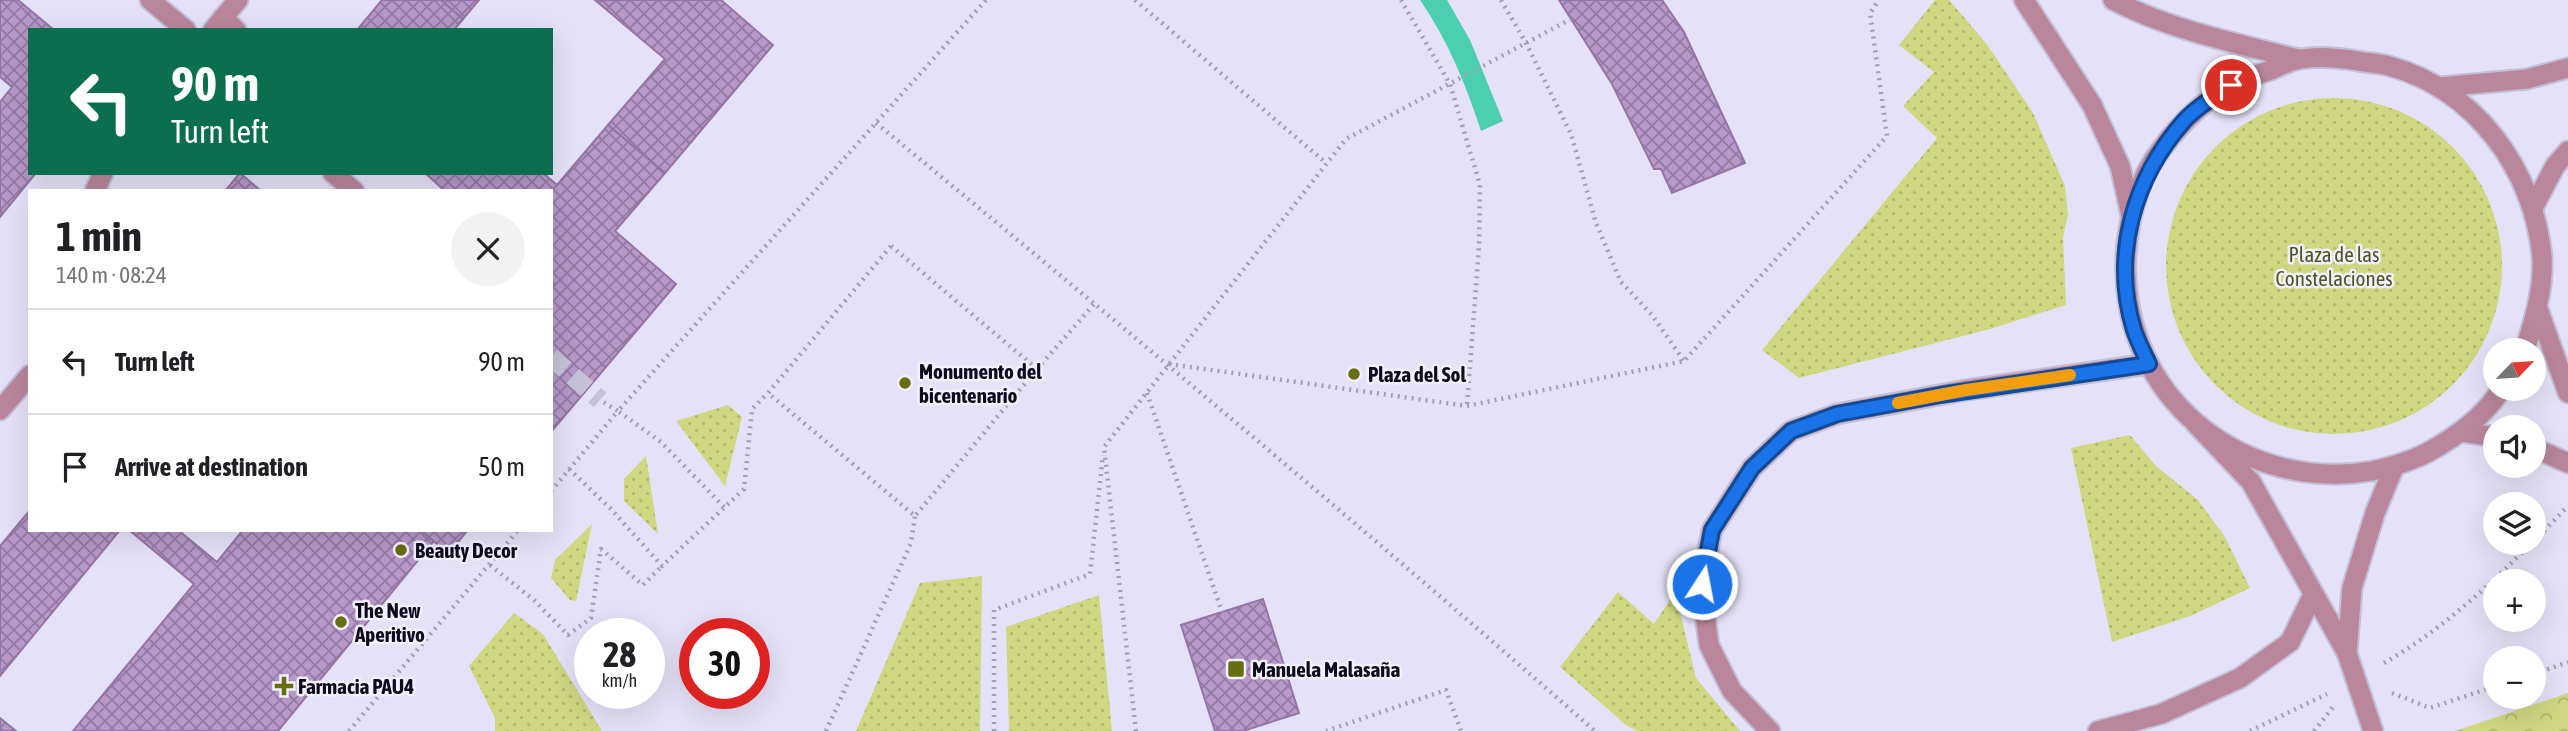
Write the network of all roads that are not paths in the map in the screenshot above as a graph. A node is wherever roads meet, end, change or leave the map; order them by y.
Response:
1 (150, 0) edge
2 (238, 0) edge
3 (2024, 0) edge
4 (2113, 0) edge
5 (224, 26) edge
6 (184, 28) edge
7 (2298, 59) junction
8 (2568, 68) edge
9 (2440, 87) junction
10 (2568, 151) edge
11 (335, 175) edge
12 (352, 189) edge
13 (2533, 208) junction
14 (2131, 216) junction
15 (2538, 309) junction
16 (2529, 338) edge
17 (2149, 364) junction
18 (28, 377) edge
19 (2568, 393) edge
20 (2493, 401) edge
21 (0, 410) edge
22 (2196, 424) junction
23 (2462, 432) junction
24 (2483, 435) edge
25 (2546, 453) edge
26 (2568, 463) edge
27 (2394, 467) junction
28 (2313, 595) junction
29 (2347, 653) junction
30 (1770, 731) edge
31 (2098, 731) edge
32 (2372, 731) edge

1 - 6 street
2 - 5 street
3 - 14 street
4 - 7 street
7 - 9 street
7 - 14 street
8 - 9 street
9 - 13 street
10 - 13 street
11 - 12 street
13 - 15 street
14 - 17 street
15 - 16 street
15 - 19 street
17 - 22 street
17 - 30 street
18 - 21 street
20 - 23 street
22 - 27 street
22 - 28 street
23 - 24 street
23 - 27 street
25 - 26 street
27 - 29 street
28 - 29 street
28 - 31 street
29 - 32 street

